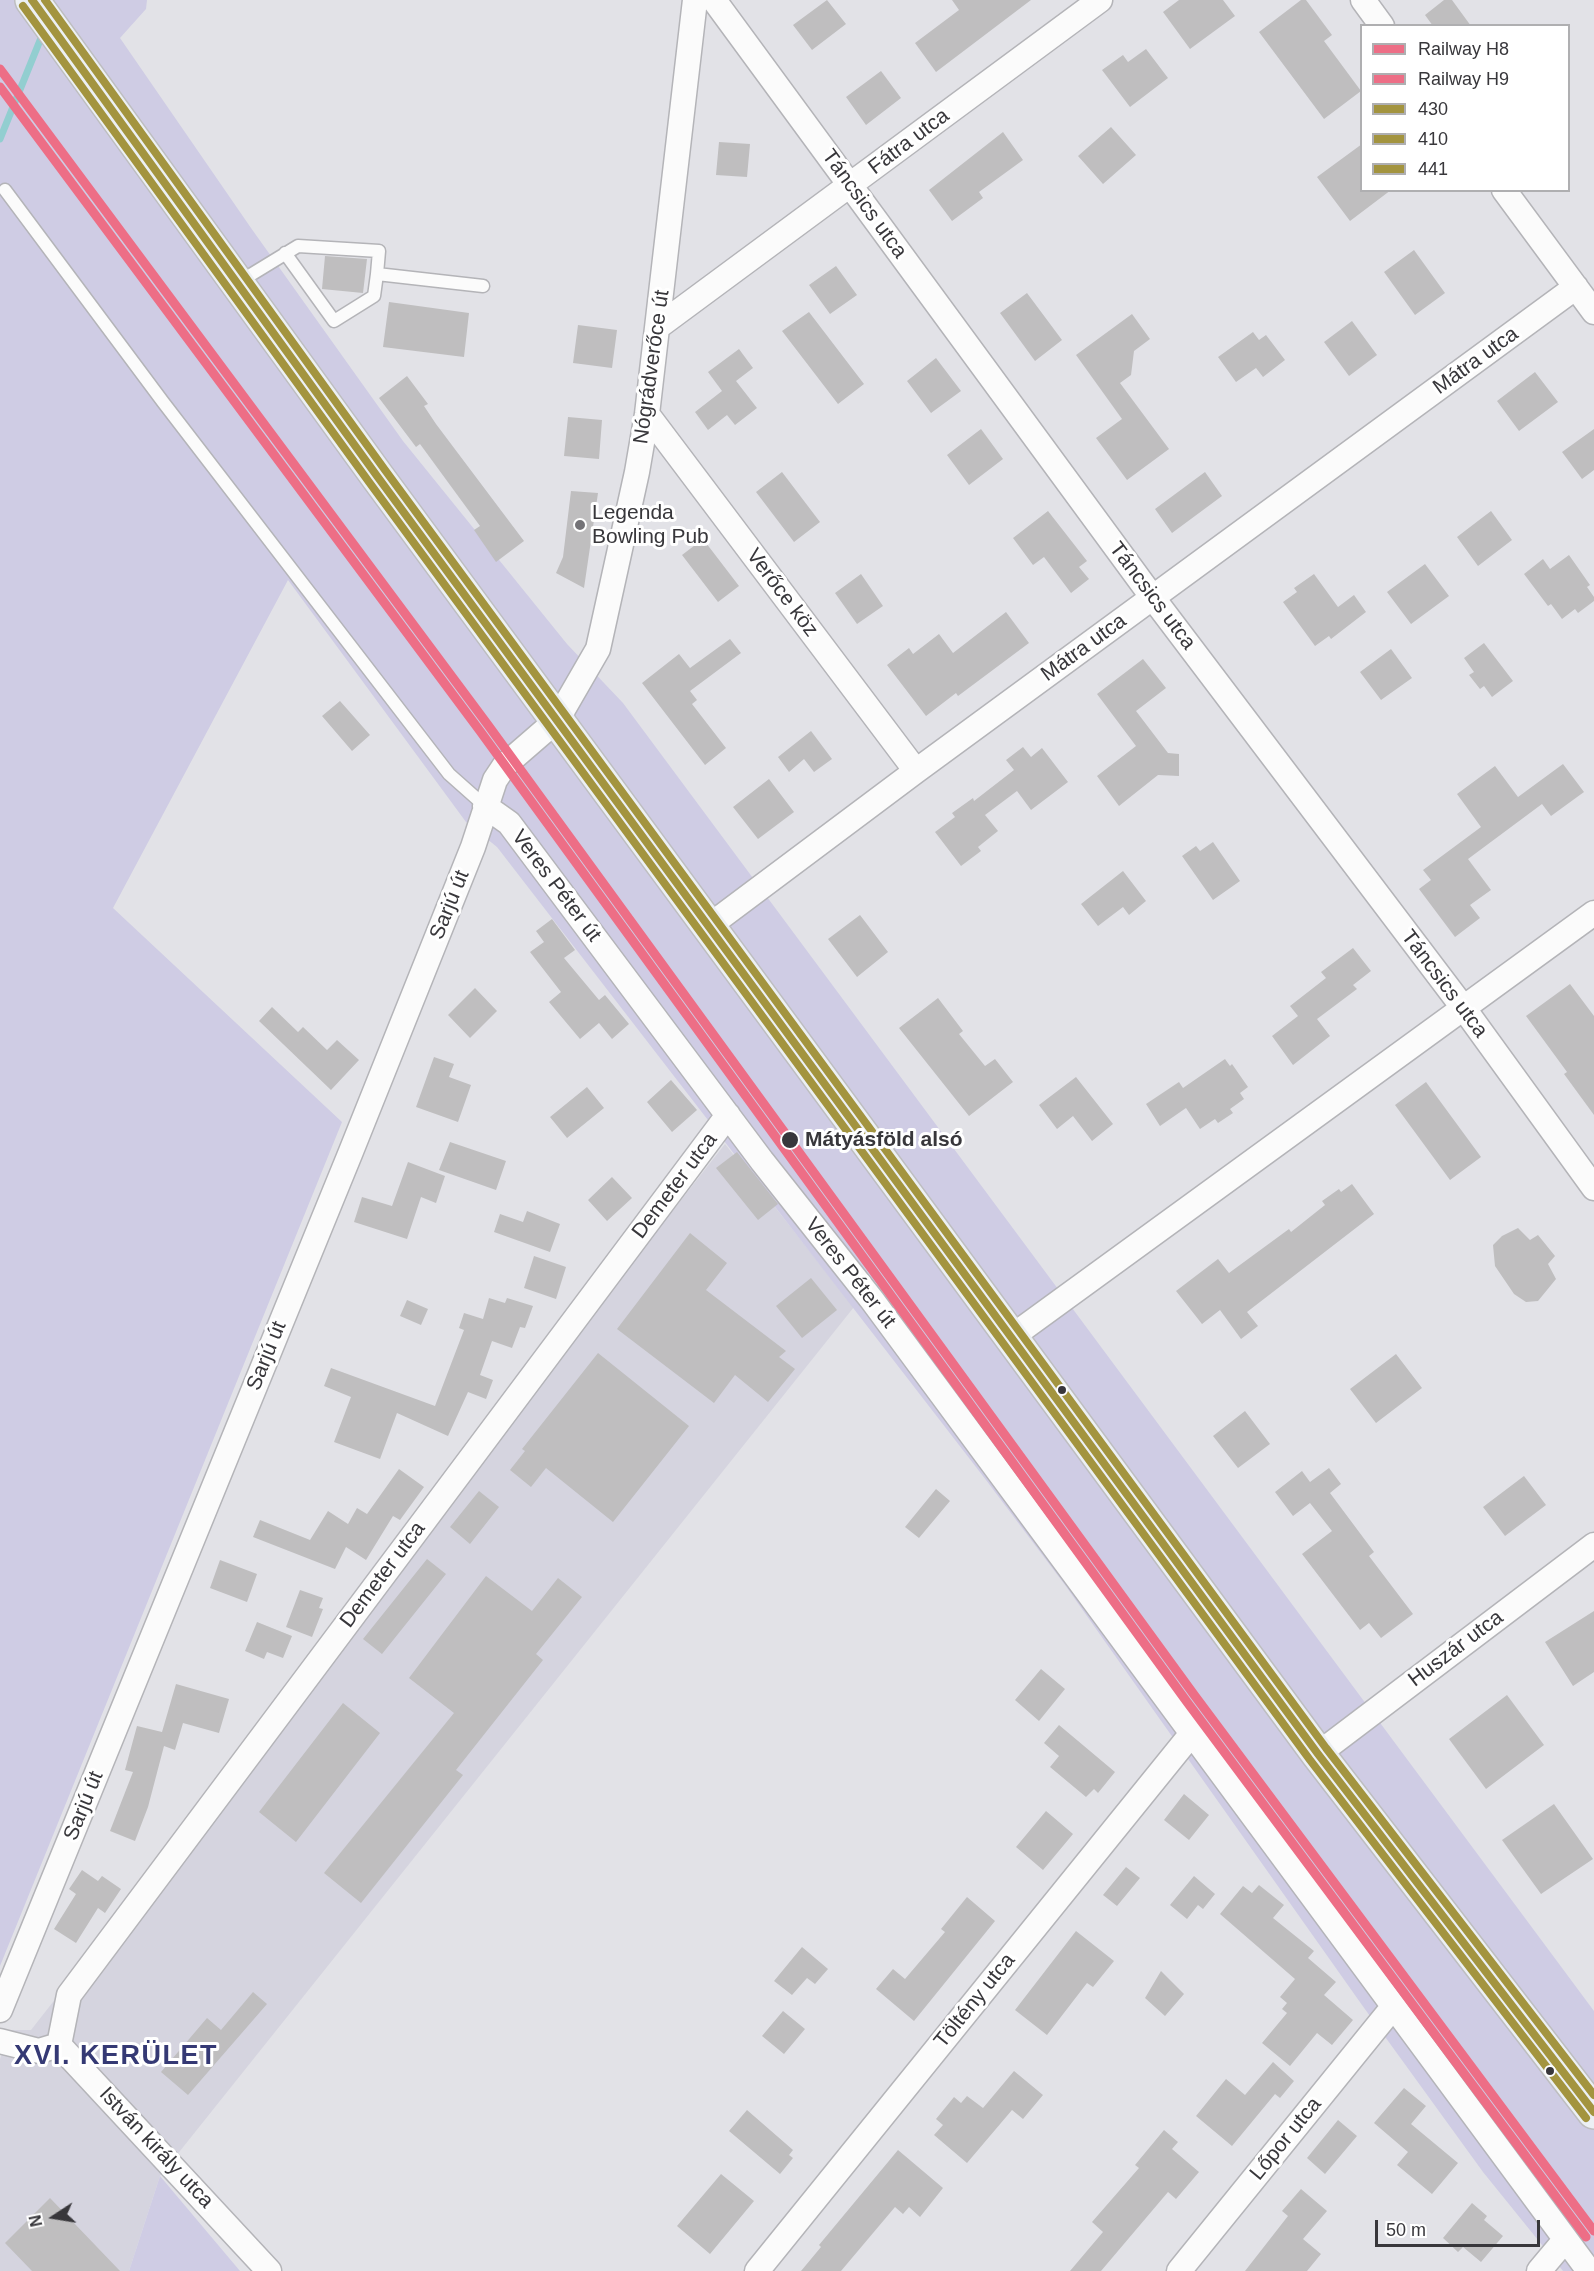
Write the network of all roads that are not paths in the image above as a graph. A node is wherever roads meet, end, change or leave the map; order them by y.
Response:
1 (32, 0) edge
2 (695, 0) edge
3 (714, 0) edge
4 (1100, 0) edge
5 (1363, 0) edge
6 (1381, 24) edge
7 (850, 186) junction
8 (5, 190) dead end
9 (1505, 192) edge
10 (285, 253) junction
11 (377, 274) junction
12 (238, 283) junction
13 (483, 286) dead end
14 (1576, 287) junction
15 (1594, 312) edge
16 (659, 326) junction
17 (647, 414) junction
18 (1153, 598) junction
19 (557, 720) junction
20 (916, 771) junction
21 (485, 806) junction
22 (1594, 914) edge
23 (709, 927) junction
24 (1465, 1010) junction
25 (728, 1115) junction
26 (1594, 1188) edge
27 (1010, 1338) junction
28 (1594, 1545) edge
29 (1193, 1732) junction
30 (1318, 1754) junction
31 (1393, 2007) junction
32 (0, 2010) edge
33 (0, 2041) edge
34 (59, 2044) junction
35 (1594, 2112) edge
36 (1565, 2240) junction
37 (269, 2271) edge
38 (757, 2271) edge
39 (1179, 2271) edge
40 (1539, 2271) edge
41 (1589, 2271) edge

1 - 12 main road
2 - 16 street, Nógrádverőce út
3 - 7 street, Táncsics utca
4 - 7 street, Fátra utca
5 - 6 street
7 - 16 street, Fátra utca
7 - 18 street, Táncsics utca
8 - 21 lane
9 - 14 street
10 - 11 lane
10 - 11 lane
10 - 12 lane
11 - 13 lane
12 - 19 main road
14 - 15 street
14 - 18 street, Mátra utca
16 - 17 street, Nógrádverőce út
17 - 19 street, Nógrádverőce út
17 - 20 street, Verőce köz
18 - 20 street, Mátra utca
18 - 24 street, Táncsics utca
19 - 21 street, Sarjú út
19 - 23 main road
20 - 23 street, Mátra utca
21 - 25 street, Veres Péter út
21 - 32 street, Sarjú út
22 - 24 street
23 - 27 main road
24 - 26 street, Táncsics utca
24 - 27 street
25 - 29 street, Veres Péter út
25 - 34 street, Demeter utca
27 - 30 main road
28 - 30 street, Huszár utca
29 - 31 street, Veres Péter út
29 - 38 street, Töltény utca
30 - 35 main road
31 - 36 street, Veres Péter út
31 - 39 street, Lőpor utca
33 - 34 street
34 - 37 street, István király utca
36 - 40 street
36 - 41 street, Veres Péter út

